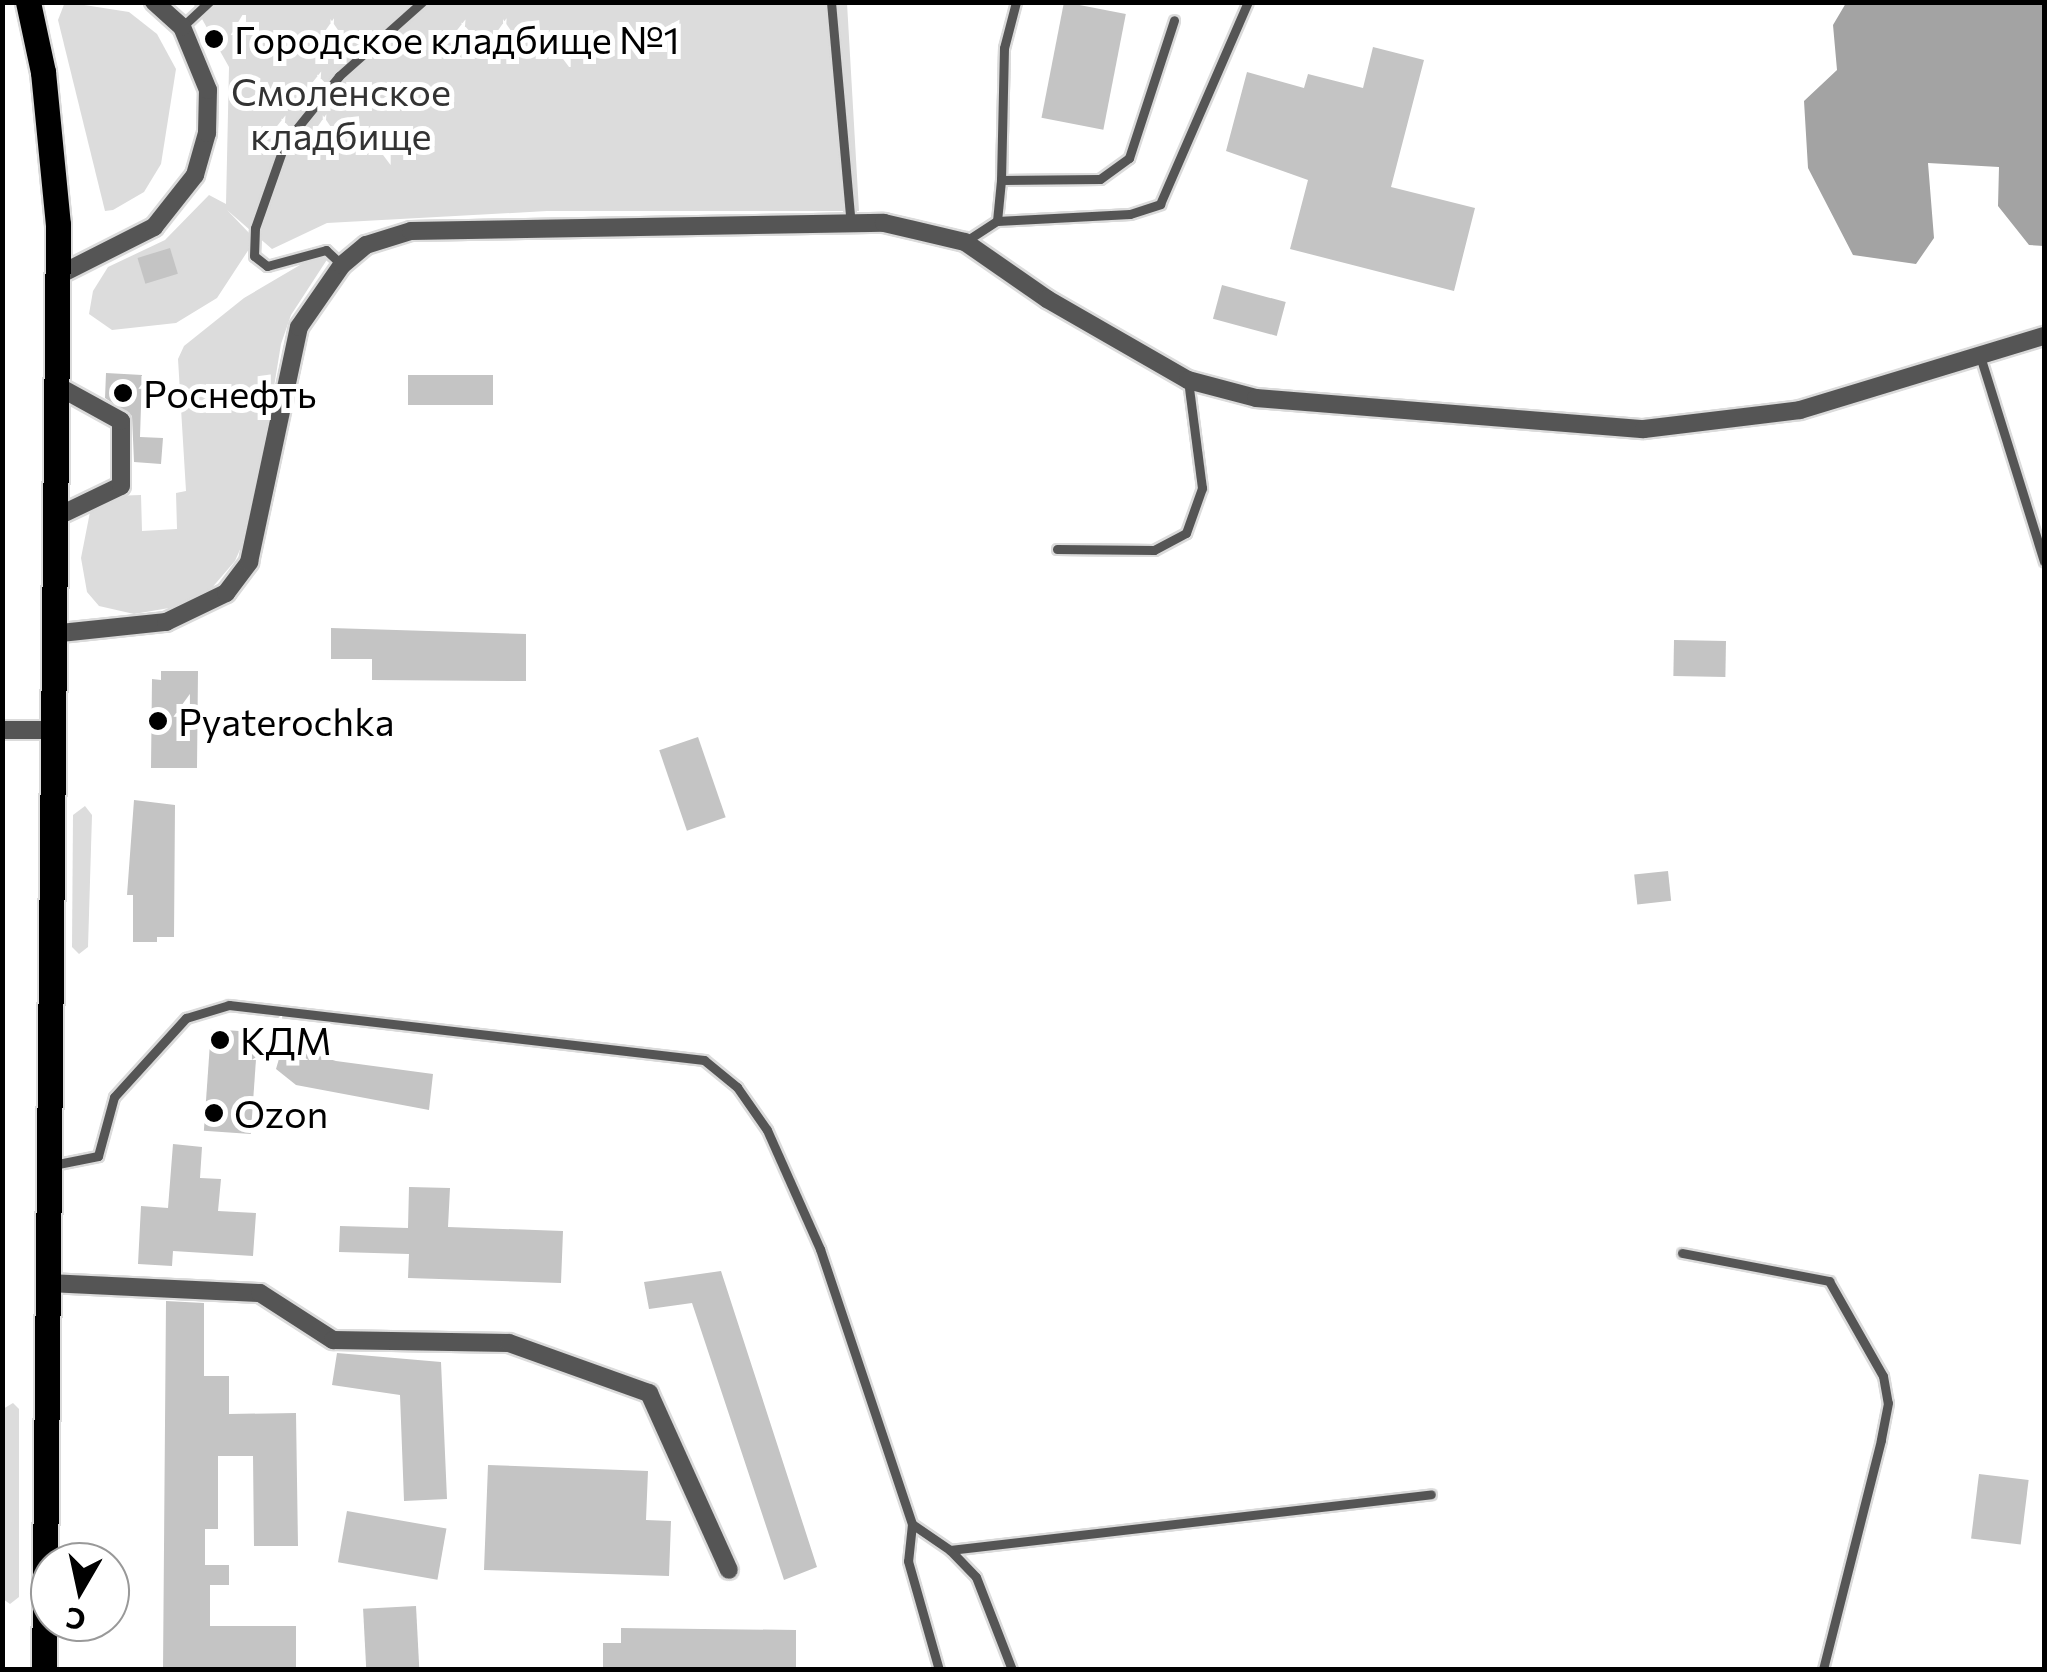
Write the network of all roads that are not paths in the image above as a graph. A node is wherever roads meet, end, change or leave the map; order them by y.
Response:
1 (28, 2) edge
2 (154, 2) edge
3 (208, 2) edge
4 (422, 2) edge
5 (831, 2) edge
6 (1016, 2) edge
7 (1248, 2) edge
8 (1174, 20) dead end
9 (182, 27) junction
10 (1001, 180) junction
11 (997, 221) junction
12 (851, 224) junction
13 (965, 242) junction
14 (342, 265) junction
15 (57, 276) junction
16 (2044, 336) edge
17 (1980, 356) junction
18 (1188, 380) junction
19 (54, 384) junction
20 (52, 519) junction
21 (1057, 549) dead end
22 (2044, 561) edge
23 (51, 634) junction
24 (2, 730) edge
25 (50, 730) junction
26 (47, 1166) junction
27 (1682, 1254) dead end
28 (47, 1283) junction
29 (1431, 1494) dead end
30 (912, 1524) junction
31 (950, 1550) junction
32 (728, 1570) dead end
33 (44, 1670) edge
34 (939, 1670) edge
35 (1012, 1670) edge
36 (1823, 1670) edge

1 - 15 main road
2 - 9 street
3 - 9 lane
4 - 14 lane
5 - 12 lane
6 - 10 lane
7 - 11 lane
8 - 10 lane
9 - 15 street
10 - 11 lane
11 - 13 lane
12 - 13 street
12 - 14 street
13 - 18 street
14 - 23 street
15 - 19 main road
16 - 17 street
17 - 18 street
17 - 22 lane
18 - 21 lane
19 - 20 main road
19 - 20 street
20 - 23 main road
23 - 25 main road
24 - 25 street
25 - 26 main road
26 - 28 main road
26 - 30 lane
27 - 36 lane
28 - 32 street
28 - 33 main road
29 - 31 lane
30 - 31 lane
30 - 34 lane
31 - 35 lane

